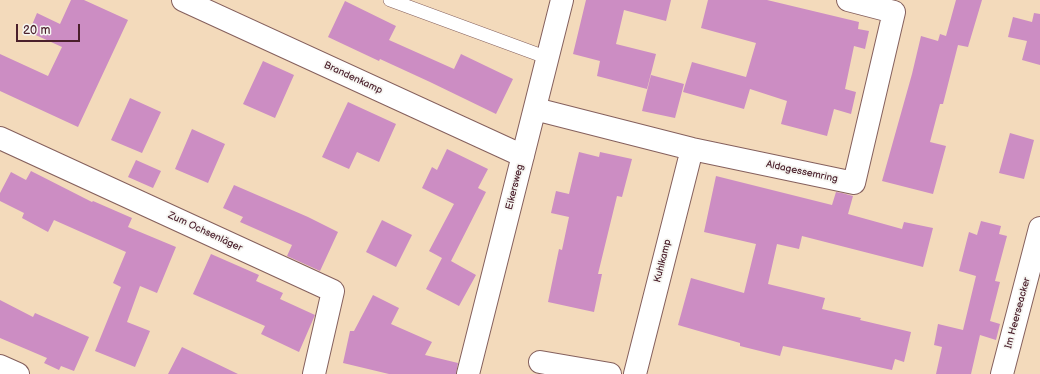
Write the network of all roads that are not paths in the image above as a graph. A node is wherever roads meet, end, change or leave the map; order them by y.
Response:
1 (183, 0) edge
2 (390, 0) edge
3 (562, 0) edge
4 (848, 0) edge
5 (548, 58) junction
6 (535, 109) junction
7 (0, 138) edge
8 (692, 149) junction
9 (523, 156) junction
10 (1040, 228) edge
11 (540, 362) dead end
12 (0, 366) edge
13 (18, 374) edge
14 (314, 374) edge
15 (468, 374) edge
16 (610, 374) edge
17 (635, 374) edge
18 (1002, 374) edge

1 - 9 street, Brandenkamp
2 - 5 lane
3 - 5 street, Eikersweg
4 - 8 street, Aldagessemring
5 - 6 street, Eikersweg
6 - 8 street, Aldagessemring
6 - 9 street, Eikersweg
7 - 14 street, Zum Ochsenläger
8 - 17 street, Kuhlkamp
9 - 15 street, Eikersweg
10 - 18 street, Im Heerseacker
11 - 16 street
12 - 13 street

